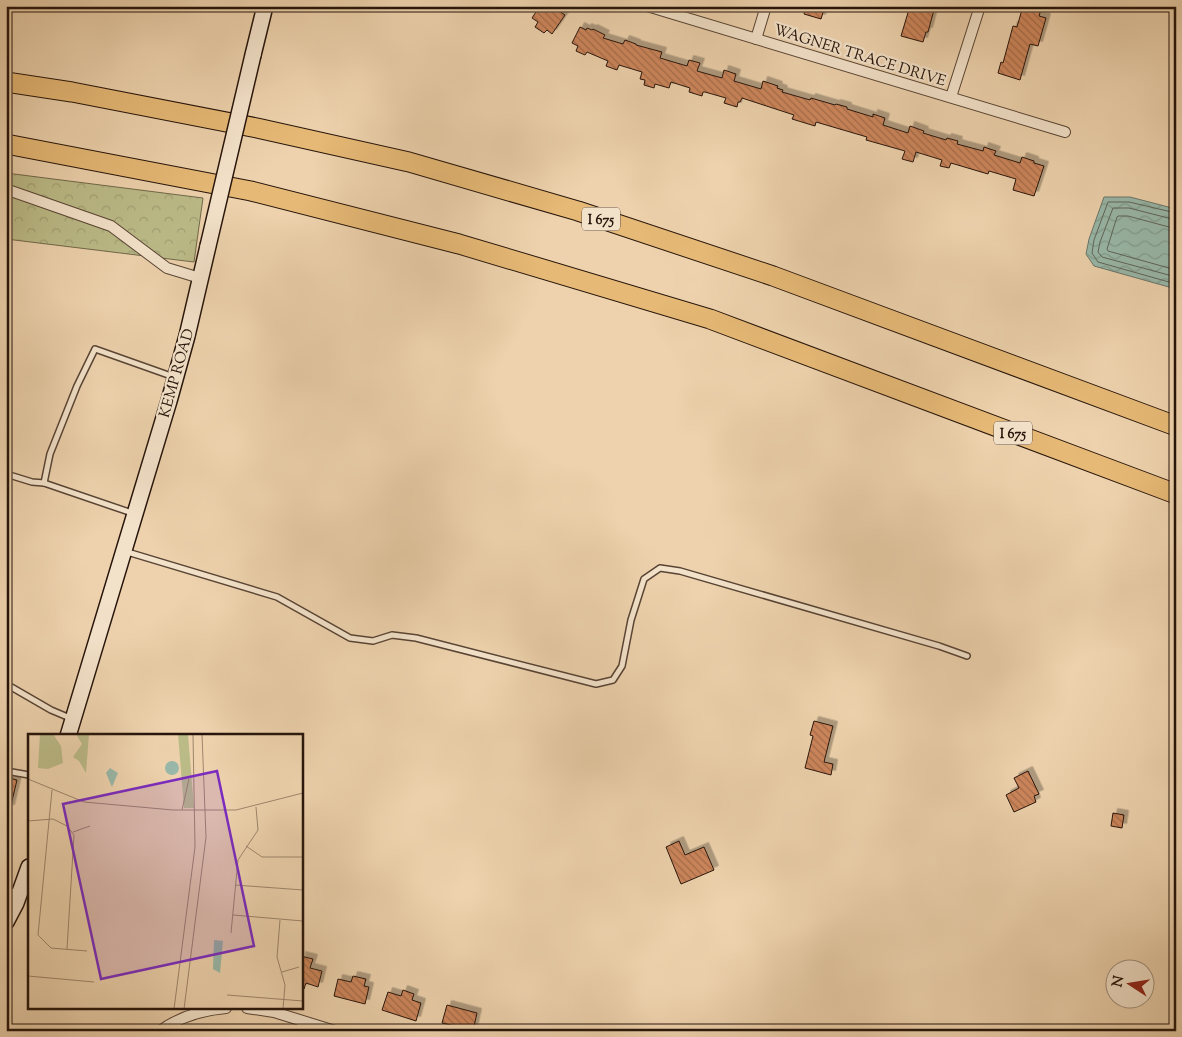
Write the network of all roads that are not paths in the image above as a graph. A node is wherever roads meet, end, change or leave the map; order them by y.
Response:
1 (265, 6) edge
2 (647, 6) edge
3 (766, 6) edge
4 (980, 6) edge
5 (756, 39) junction
6 (6, 82) edge
7 (951, 97) junction
8 (1065, 132) dead end
9 (6, 144) edge
10 (11, 191) dead end
11 (200, 278) junction
12 (175, 378) junction
13 (1176, 426) edge
14 (6, 474) edge
15 (44, 483) junction
16 (1176, 494) edge
17 (135, 514) junction
18 (124, 551) junction
19 (967, 656) dead end
20 (6, 684) edge
21 (73, 719) junction
22 (69, 734) edge
23 (6, 771) edge
24 (28, 775) edge
25 (28, 869) edge
26 (13, 892) edge
27 (6, 922) edge
28 (260, 1010) edge
29 (197, 1011) edge
30 (160, 1031) edge
31 (335, 1031) edge

1 - 11 main road, KEMP ROAD, bridge
2 - 5 street, WAGNER TRACE DRIVE
3 - 5 street
4 - 7 street
5 - 7 street, WAGNER TRACE DRIVE
6 - 13 highway, I 675
7 - 8 street, WAGNER TRACE DRIVE
9 - 16 highway, I 675
10 - 11 street
11 - 12 main road, KEMP ROAD
12 - 15 lane
12 - 17 main road, KEMP ROAD
14 - 15 lane
15 - 17 lane
17 - 18 main road, KEMP ROAD
18 - 19 lane
18 - 21 main road, KEMP ROAD
20 - 21 lane
21 - 22 main road, KEMP ROAD
23 - 24 lane
25 - 26 main road
26 - 27 main road
28 - 31 street
29 - 30 street

